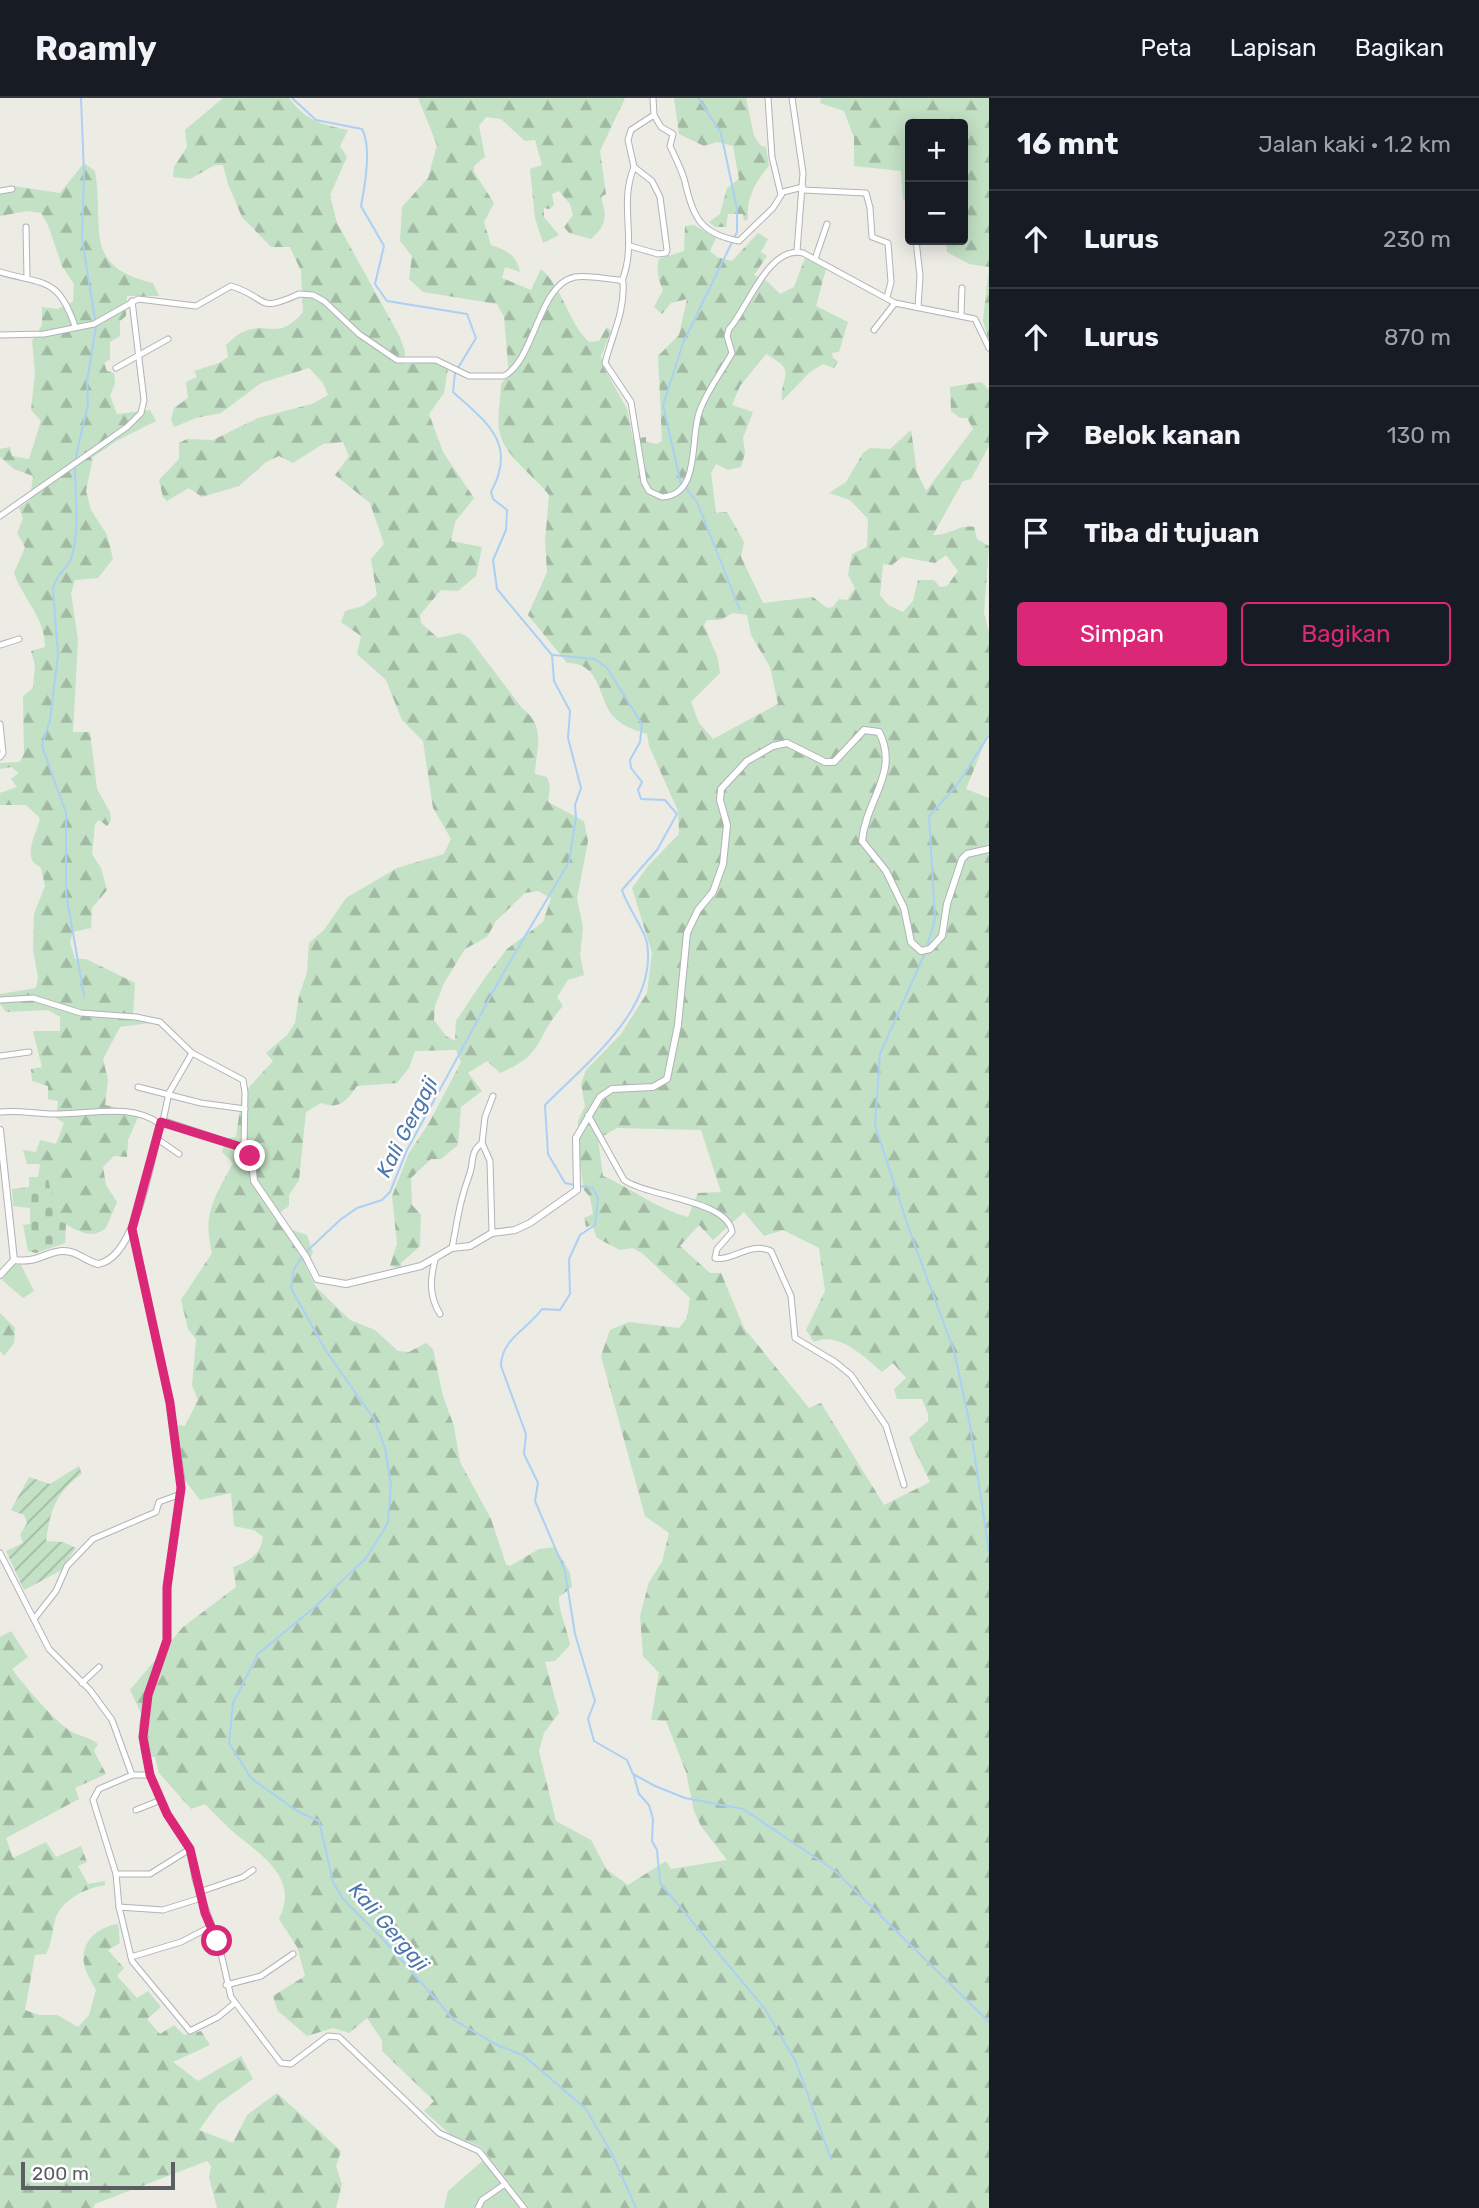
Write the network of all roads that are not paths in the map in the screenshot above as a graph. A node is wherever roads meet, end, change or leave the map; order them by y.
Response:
1 (653, 98) edge
2 (768, 98) edge
3 (792, 98) edge
4 (654, 115) junction
5 (634, 167) junction
6 (12, 189) dead end
7 (803, 189) junction
8 (0, 191) edge
9 (781, 195) junction
10 (827, 224) dead end
11 (26, 227) dead end
12 (917, 245) edge
13 (630, 246) junction
14 (797, 251) junction
15 (815, 259) junction
16 (0, 272) edge
17 (27, 278) junction
18 (622, 281) junction
19 (962, 288) dead end
20 (887, 297) junction
21 (132, 301) junction
22 (895, 303) junction
23 (918, 307) junction
24 (961, 316) junction
25 (75, 327) junction
26 (874, 331) dead end
27 (0, 335) edge
28 (167, 339) dead end
29 (989, 348) edge
30 (138, 354) junction
31 (116, 368) dead end
32 (0, 516) edge
33 (19, 639) dead end
34 (0, 645) edge
35 (0, 724) edge
36 (0, 757) edge
37 (989, 849) edge
38 (0, 1000) edge
39 (29, 1052) dead end
40 (192, 1053) junction
41 (0, 1056) edge
42 (138, 1087) dead end
43 (169, 1093) junction
44 (494, 1096) dead end
45 (245, 1109) junction
46 (0, 1112) edge
47 (588, 1115) junction
48 (161, 1122) junction
49 (0, 1130) edge
50 (156, 1138) junction
51 (482, 1143) junction
52 (244, 1148) junction
53 (1, 1151) edge
54 (179, 1154) dead end
55 (132, 1229) junction
56 (492, 1233) junction
57 (452, 1248) junction
58 (14, 1260) junction
59 (435, 1260) junction
60 (0, 1275) edge
61 (440, 1314) dead end
62 (904, 1485) dead end
63 (181, 1494) junction
64 (0, 1553) edge
65 (34, 1619) junction
66 (99, 1667) dead end
67 (82, 1683) junction
68 (132, 1775) junction
69 (150, 1775) junction
70 (161, 1800) junction
71 (136, 1810) dead end
72 (190, 1849) junction
73 (253, 1870) dead end
74 (116, 1874) junction
75 (200, 1895) junction
76 (119, 1906) junction
77 (210, 1927) junction
78 (293, 1954) dead end
79 (131, 1957) junction
80 (226, 1985) junction
81 (235, 2003) junction
82 (505, 2184) junction
83 (478, 2208) edge
84 (524, 2208) edge

1 - 4 street
2 - 9 street
3 - 7 street
4 - 5 street
4 - 9 street
5 - 13 street
5 - 13 street
6 - 8 street
7 - 9 street
7 - 14 street
7 - 20 street
10 - 15 street
11 - 17 street
12 - 23 street
13 - 18 street
14 - 15 street
14 - 18 street
15 - 20 street
16 - 17 street
17 - 25 street
18 - 21 street
19 - 24 street
20 - 22 street
21 - 25 street
21 - 30 street
22 - 23 street
22 - 26 street
23 - 24 street
24 - 29 street
25 - 27 street
28 - 30 street
30 - 31 street
30 - 32 street
33 - 34 street
35 - 36 street
37 - 47 street
38 - 40 street
39 - 41 street
40 - 43 street
40 - 45 street
42 - 43 street
43 - 45 street
43 - 48 street
44 - 51 street
45 - 52 street
46 - 48 street
47 - 56 street
47 - 62 street
48 - 50 street
48 - 52 street
49 - 53 street
50 - 54 street
50 - 55 street
51 - 56 street
51 - 57 street
52 - 59 street
53 - 58 street
55 - 58 street
55 - 63 street
56 - 57 street
57 - 59 street
58 - 60 street
59 - 61 street
63 - 65 street
63 - 69 street
64 - 65 street
65 - 67 street
66 - 67 street
67 - 68 street
68 - 69 street
68 - 74 street
69 - 70 street
70 - 71 street
70 - 72 street
72 - 74 street
72 - 75 street
73 - 75 street
74 - 76 street
75 - 76 street
75 - 77 street
76 - 79 street
77 - 79 street
77 - 80 street
78 - 80 street
79 - 81 street
80 - 81 street
81 - 82 street
82 - 83 street
82 - 84 street

